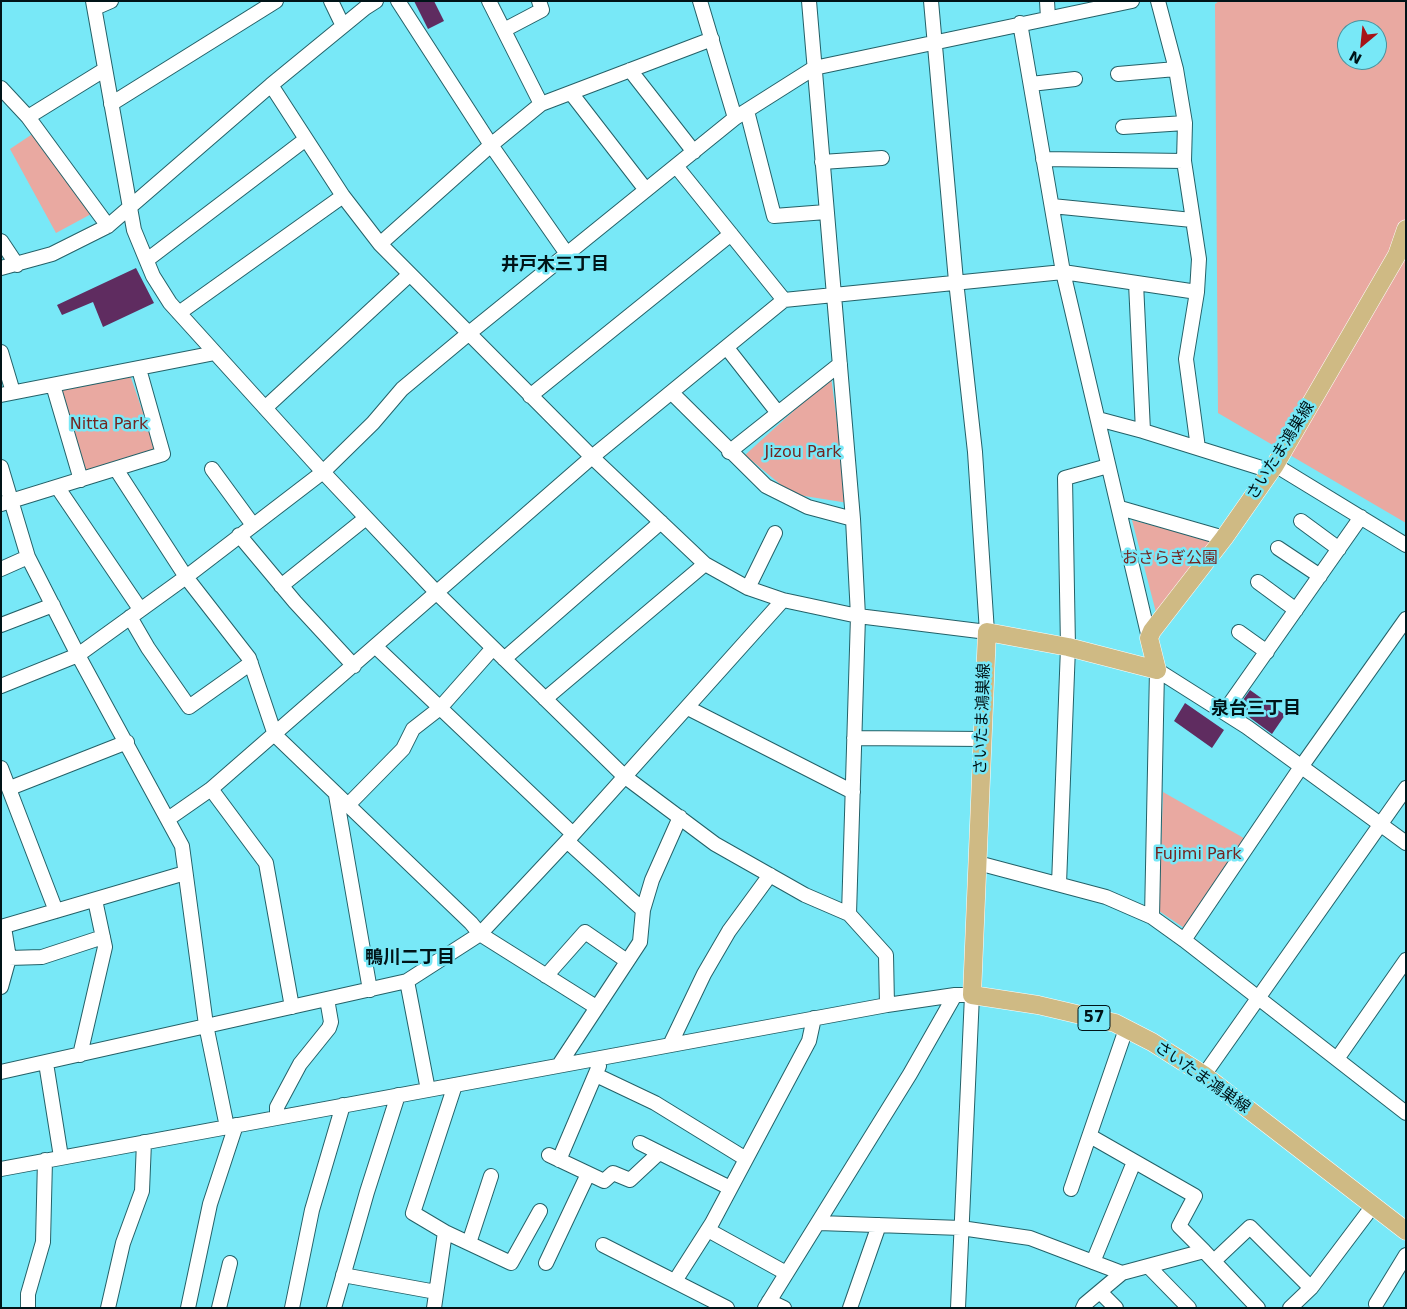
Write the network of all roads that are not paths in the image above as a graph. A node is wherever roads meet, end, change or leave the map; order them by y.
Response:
1 (111, 1) edge
2 (276, 1) edge
3 (332, 1) edge
4 (376, 1) edge
5 (398, 1) edge
6 (489, 1) edge
7 (539, 1) edge
8 (700, 1) edge
9 (809, 1) edge
10 (931, 1) edge
11 (1047, 1) edge
12 (1132, 1) edge
13 (1158, 1) edge
14 (94, 5) edge
15 (1048, 18) junction
16 (1020, 23) junction
17 (343, 26) junction
18 (504, 30) junction
19 (712, 39) junction
20 (935, 41) junction
21 (814, 68) junction
22 (1176, 69) junction
23 (104, 70) junction
24 (630, 70) junction
25 (1118, 74) dead end
26 (1075, 79) dead end
27 (1031, 84) junction
28 (271, 85) junction
29 (1, 88) edge
30 (571, 92) junction
31 (111, 104) junction
32 (541, 104) junction
33 (747, 110) junction
34 (28, 117) junction
35 (735, 118) junction
36 (1184, 123) junction
37 (1123, 127) dead end
38 (306, 139) junction
39 (491, 144) junction
40 (694, 152) junction
41 (882, 158) dead end
42 (1044, 159) junction
43 (1184, 161) junction
44 (822, 162) junction
45 (676, 166) junction
46 (646, 190) junction
47 (343, 196) junction
48 (1052, 206) junction
49 (129, 208) junction
50 (826, 212) junction
51 (1192, 220) junction
52 (108, 226) junction
53 (1406, 229) edge
54 (731, 234) junction
55 (1, 241) edge
56 (380, 244) junction
57 (567, 254) junction
58 (146, 260) junction
59 (17, 264) junction
60 (1, 268) edge
61 (1063, 272) junction
62 (409, 275) junction
63 (956, 282) junction
64 (1136, 283) junction
65 (1197, 292) junction
66 (832, 294) junction
67 (784, 300) junction
68 (179, 313) junction
69 (468, 334) junction
70 (727, 348) junction
71 (1, 352) edge
72 (215, 353) junction
73 (840, 364) junction
74 (139, 369) junction
75 (53, 385) junction
76 (7, 393) edge
77 (672, 394) junction
78 (530, 396) junction
79 (265, 408) junction
80 (778, 413) junction
81 (1098, 419) junction
82 (1143, 431) junction
83 (1198, 448) junction
84 (730, 452) junction
85 (592, 457) junction
86 (1108, 466) junction
87 (1, 467) edge
88 (1273, 468) junction
89 (116, 469) junction
90 (212, 469) dead end
91 (322, 472) junction
92 (81, 480) junction
93 (58, 488) junction
94 (6, 503) edge
95 (1120, 508) junction
96 (1362, 517) junction
97 (366, 518) junction
98 (853, 519) junction
99 (1301, 521) dead end
100 (661, 522) junction
101 (253, 524) junction
102 (775, 533) dead end
103 (239, 535) junction
104 (1224, 538) junction
105 (1406, 545) edge
106 (1278, 548) dead end
107 (1339, 549) junction
108 (28, 557) junction
109 (705, 564) junction
110 (1, 569) edge
111 (1320, 576) junction
112 (186, 577) junction
113 (1258, 582) dead end
114 (281, 586) junction
115 (748, 588) junction
116 (438, 594) junction
117 (783, 600) junction
118 (53, 605) junction
119 (1296, 610) junction
120 (135, 613) junction
121 (858, 616) junction
122 (1406, 619) edge
123 (1, 626) edge
124 (987, 632) junction
125 (1239, 632) dead end
126 (1149, 638) junction
127 (1068, 647) junction
128 (376, 648) junction
129 (494, 648) junction
130 (1267, 652) junction
131 (78, 655) junction
132 (504, 659) junction
133 (251, 663) junction
134 (354, 666) junction
135 (1158, 670) junction
136 (1, 686) edge
137 (545, 699) junction
138 (440, 708) junction
139 (688, 708) junction
140 (1224, 712) junction
141 (275, 735) junction
142 (854, 738) junction
143 (983, 739) junction
144 (126, 742) junction
145 (1301, 767) junction
146 (1, 768) edge
147 (624, 776) junction
148 (10, 788) junction
149 (1406, 788) edge
150 (211, 789) junction
151 (853, 792) junction
152 (336, 795) junction
153 (348, 805) junction
154 (680, 818) junction
155 (168, 819) junction
156 (1380, 824) junction
157 (570, 838) junction
158 (1406, 843) edge
159 (978, 863) junction
160 (185, 874) junction
161 (770, 875) junction
162 (1059, 884) junction
163 (95, 900) junction
164 (643, 910) junction
165 (56, 912) junction
166 (849, 914) junction
167 (1152, 917) junction
168 (2, 927) edge
169 (480, 934) junction
170 (103, 937) junction
171 (1184, 940) junction
172 (9, 958) junction
173 (1406, 960) edge
174 (627, 961) junction
175 (546, 976) junction
176 (407, 981) junction
177 (1, 988) edge
178 (370, 990) junction
179 (955, 995) junction
180 (972, 995) junction
181 (1259, 998) junction
182 (327, 1000) junction
183 (887, 1005) junction
184 (292, 1007) junction
185 (596, 1007) junction
186 (814, 1018) junction
187 (206, 1026) junction
188 (1126, 1029) junction
189 (670, 1045) junction
190 (80, 1055) junction
191 (602, 1058) junction
192 (1337, 1059) junction
193 (46, 1063) junction
194 (559, 1065) junction
195 (1, 1072) edge
196 (596, 1075) junction
197 (1204, 1075) junction
198 (455, 1085) junction
199 (428, 1090) junction
200 (398, 1095) junction
201 (343, 1106) junction
202 (1406, 1113) edge
203 (277, 1117) junction
204 (231, 1126) junction
205 (1090, 1136) junction
206 (144, 1142) junction
207 (640, 1144) dead end
208 (659, 1153) junction
209 (61, 1157) junction
210 (746, 1159) junction
211 (45, 1160) junction
212 (1134, 1162) junction
213 (1, 1168) edge
214 (588, 1174) junction
215 (491, 1176) dead end
216 (730, 1188) junction
217 (1071, 1189) dead end
218 (1372, 1207) junction
219 (540, 1211) dead end
220 (820, 1223) junction
221 (879, 1225) junction
222 (961, 1228) junction
223 (708, 1230) junction
224 (445, 1232) junction
225 (1406, 1232) edge
226 (469, 1243) junction
227 (603, 1244) dead end
228 (1204, 1251) junction
229 (1406, 1255) edge
230 (1214, 1261) junction
231 (1094, 1262) junction
232 (230, 1263) dead end
233 (546, 1263) dead end
234 (1149, 1266) junction
235 (786, 1272) junction
236 (1122, 1273) junction
237 (344, 1275) junction
238 (675, 1281) junction
239 (1311, 1288) junction
240 (436, 1292) junction
241 (1100, 1292) junction
242 (767, 1304) edge
243 (1376, 1304) dead end
244 (28, 1308) edge
245 (108, 1308) edge
246 (188, 1308) edge
247 (219, 1308) edge
248 (292, 1308) edge
249 (334, 1308) edge
250 (434, 1308) edge
251 (727, 1308) edge
252 (784, 1308) edge
253 (850, 1308) edge
254 (958, 1308) edge
255 (1084, 1308) edge
256 (1116, 1308) edge
257 (1189, 1308) edge
258 (1258, 1308) edge
259 (1290, 1308) edge

1 - 14 street
2 - 31 street
3 - 17 street
4 - 17 street
5 - 39 street
6 - 18 street
7 - 18 street
8 - 19 street
9 - 21 street
10 - 20 street
11 - 15 street
12 - 15 street
13 - 22 street
14 - 23 street
15 - 16 street
16 - 20 street
16 - 27 street
17 - 28 street
18 - 32 street
19 - 24 street
19 - 35 street
20 - 21 street
20 - 63 street
21 - 33 street
21 - 44 street
22 - 25 street
22 - 36 street
23 - 31 street
23 - 34 street
24 - 30 street
24 - 40 street
26 - 27 street
27 - 42 street
28 - 38 street
28 - 49 street
29 - 34 street
30 - 32 street
30 - 46 street
31 - 49 street
32 - 39 street
33 - 35 street
33 - 50 street
34 - 52 street
35 - 40 street
36 - 37 street
36 - 43 street
38 - 47 street
38 - 58 street
39 - 56 street
39 - 57 street
40 - 45 street
41 - 44 street
42 - 43 street
42 - 48 street
43 - 51 street
44 - 50 street
45 - 46 street
45 - 54 street
46 - 57 street
47 - 56 street
47 - 68 street
48 - 51 street
48 - 61 street
49 - 52 street
49 - 58 street
50 - 66 street
51 - 65 street
52 - 59 street
53 - 88 main road, さいたま鴻巣線
54 - 67 street
54 - 78 street
55 - 59 street
56 - 62 street
57 - 69 street
58 - 68 street
59 - 60 street
61 - 63 street
61 - 64 street
61 - 81 street
62 - 69 street
62 - 79 street
63 - 66 street
63 - 124 street
64 - 65 street
64 - 82 street
65 - 83 street
66 - 67 street
66 - 73 street
67 - 70 street
68 - 72 street
69 - 78 street
69 - 91 street
70 - 77 street
70 - 80 street
71 - 76 street
72 - 74 street
72 - 79 street
73 - 80 street
73 - 98 street
74 - 75 street
74 - 89 street
75 - 76 street
75 - 92 street
77 - 84 street
77 - 85 street
78 - 85 street
79 - 91 street
80 - 84 street
81 - 82 street
81 - 86 street
82 - 83 street
83 - 88 street
84 - 98 street
85 - 100 street
85 - 116 street
86 - 95 street
86 - 127 street
87 - 94 street
88 - 96 street
88 - 104 main road, さいたま鴻巣線
89 - 92 street
89 - 112 street
90 - 101 street
91 - 97 street
91 - 101 street
92 - 93 street
93 - 94 street
93 - 120 street
94 - 108 street
95 - 104 street
95 - 126 street
96 - 105 street
96 - 107 street
97 - 114 street
97 - 116 street
98 - 121 street
99 - 107 street
100 - 109 street
100 - 132 street
101 - 103 street
102 - 115 street
103 - 112 street
103 - 114 street
104 - 126 main road, さいたま鴻巣線
106 - 111 street
107 - 111 street
108 - 110 street
108 - 118 street
109 - 115 street
109 - 137 street
111 - 119 street
112 - 120 street
112 - 133 street
113 - 119 street
114 - 134 street
115 - 117 street
116 - 128 street
116 - 129 street
117 - 121 street
117 - 139 street
118 - 123 street
118 - 131 street
119 - 130 street
120 - 131 street
120 - 133 street
121 - 124 street
121 - 142 street
122 - 145 street
124 - 127 main road
124 - 143 main road, さいたま鴻巣線
125 - 130 street
126 - 135 main road
127 - 135 main road
127 - 162 street
128 - 134 street
128 - 138 street
129 - 132 street
129 - 138 street
130 - 140 street
131 - 136 street
131 - 144 street
132 - 137 street
133 - 141 street
134 - 141 street
135 - 140 street
135 - 167 street
137 - 147 street
138 - 153 street
138 - 157 street
139 - 147 street
139 - 151 street
140 - 145 street
141 - 150 street
141 - 152 street
142 - 143 street
142 - 151 street
143 - 159 main road, さいたま鴻巣線
144 - 148 street
144 - 155 street
145 - 156 street
145 - 171 street
146 - 148 street
147 - 154 street
147 - 157 street
148 - 165 street
149 - 156 street
150 - 155 street
150 - 184 street
151 - 166 street
152 - 153 street
152 - 178 street
153 - 169 street
154 - 161 street
154 - 164 street
155 - 160 street
156 - 158 street
156 - 181 street
157 - 164 street
157 - 169 street
159 - 162 street
159 - 180 main road, さいたま鴻巣線
160 - 163 street
160 - 187 street
161 - 166 street
161 - 189 street
162 - 167 street
163 - 165 street
163 - 170 street
164 - 174 street
165 - 168 street
166 - 183 street
167 - 171 street
168 - 172 street
169 - 175 street
169 - 176 street
170 - 172 street
170 - 190 street
171 - 181 street
172 - 177 street
173 - 192 street
174 - 175 street
174 - 185 street
175 - 185 street
176 - 178 street
176 - 199 street
178 - 182 street
179 - 180 street
179 - 183 street
179 - 220 street
180 - 188 main road, さいたま鴻巣線 / 57
180 - 222 street
181 - 192 street
181 - 197 street
182 - 184 street
182 - 203 street
183 - 186 street
184 - 187 street
185 - 194 street
186 - 189 street
186 - 210 street
187 - 190 street
187 - 204 street
188 - 197 main road, さいたま鴻巣線 / 57
188 - 205 street
189 - 191 street
190 - 193 street
191 - 194 street
191 - 196 street
192 - 202 street
193 - 195 street
193 - 209 street
194 - 198 street
196 - 210 street
196 - 214 street
197 - 218 main road, さいたま鴻巣線 / 57
198 - 199 street
198 - 224 street
199 - 200 street
200 - 201 street
200 - 237 street
201 - 203 street
201 - 248 street
203 - 204 street
204 - 206 street
204 - 246 street
205 - 212 street
205 - 217 street
206 - 209 street
206 - 245 street
207 - 208 street
208 - 214 street
208 - 216 street
209 - 211 street
210 - 216 street
211 - 213 street
211 - 244 street
212 - 228 street
212 - 231 street
214 - 233 street
215 - 226 street
216 - 223 street
218 - 225 main road, さいたま鴻巣線 / 57
218 - 239 street
219 - 226 street
220 - 221 street
220 - 235 street
221 - 222 street
221 - 253 street
222 - 231 street
222 - 254 street
223 - 235 street
223 - 238 street
224 - 226 street
224 - 240 street
227 - 238 street
228 - 230 street
228 - 234 street
229 - 243 street
230 - 239 street
230 - 258 street
231 - 236 street
232 - 247 street
234 - 236 street
234 - 257 street
235 - 242 street
236 - 241 street
237 - 240 street
237 - 249 street
238 - 251 street
239 - 259 street
240 - 250 street
241 - 255 street
241 - 256 street
242 - 252 street

